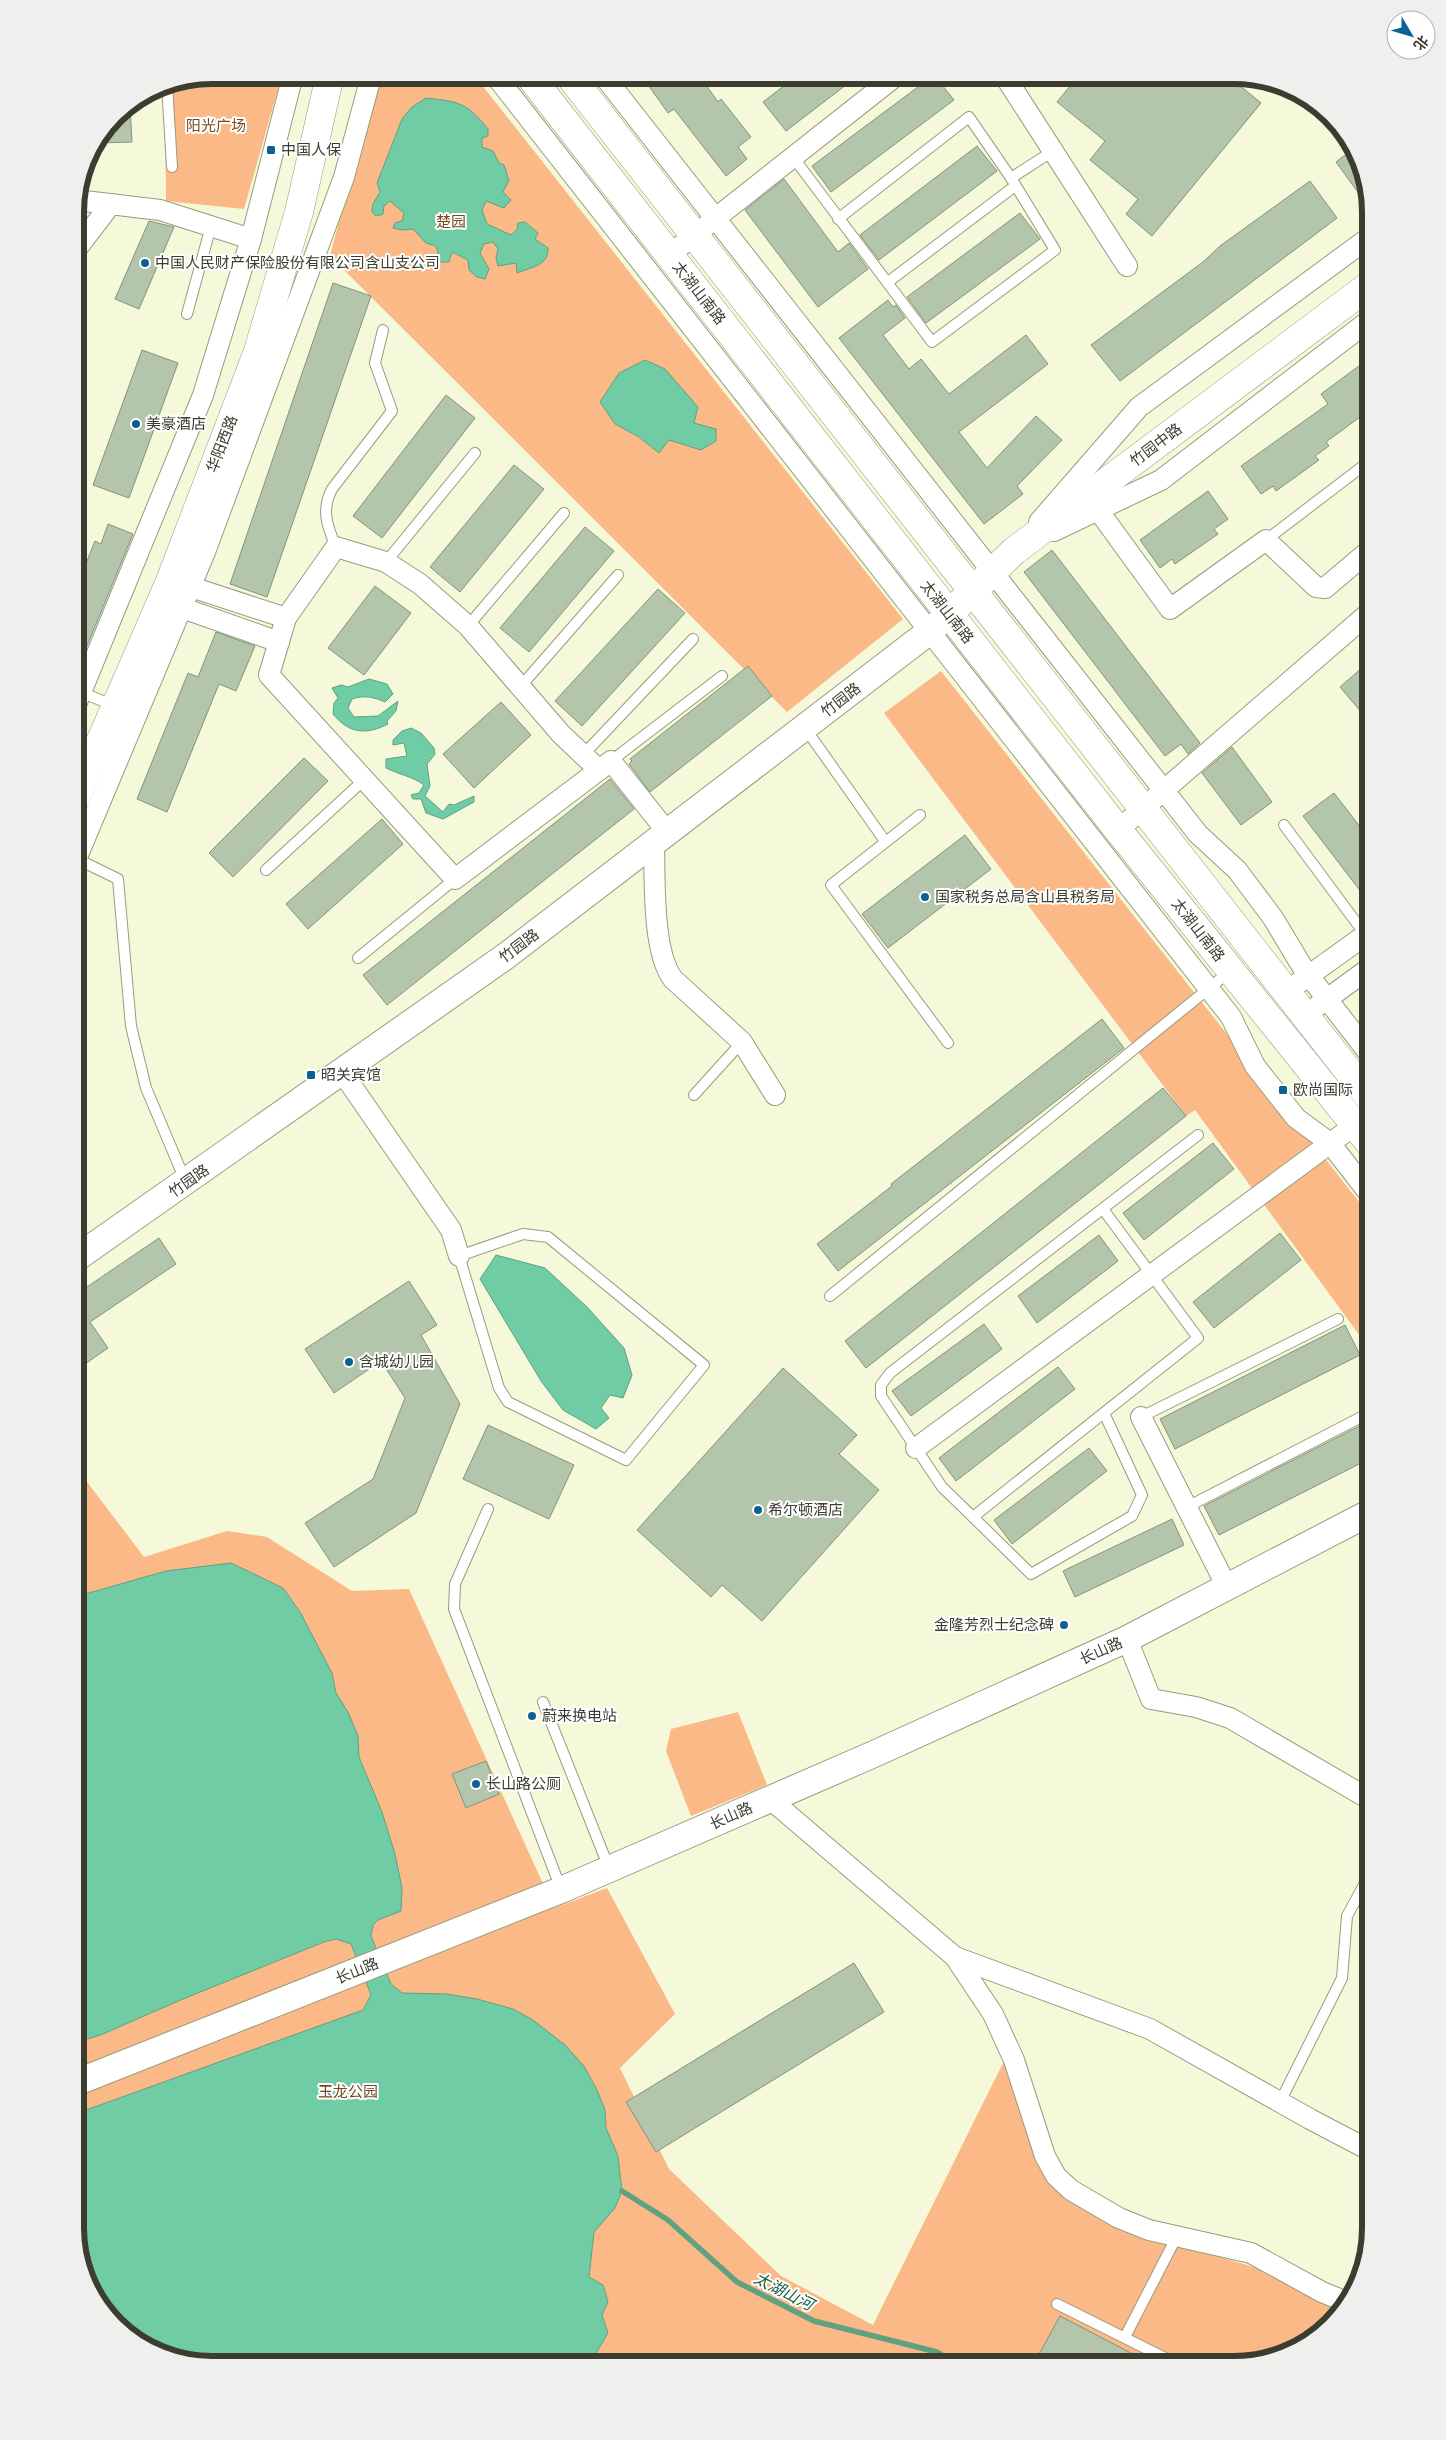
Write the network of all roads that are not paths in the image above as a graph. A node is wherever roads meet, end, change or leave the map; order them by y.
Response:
1 (291, 84) edge
2 (333, 84) edge
3 (369, 84) edge
4 (502, 84) edge
5 (535, 84) edge
6 (576, 84) edge
7 (609, 84) edge
8 (886, 84) edge
9 (1010, 84) edge
10 (167, 92) edge
11 (1053, 151) junction
12 (793, 157) junction
13 (172, 167) dead end
14 (1013, 182) junction
15 (84, 201) edge
16 (111, 204) junction
17 (715, 218) junction
18 (838, 218) junction
19 (211, 226) junction
20 (694, 235) junction
21 (84, 239) edge
22 (251, 239) junction
23 (1362, 243) edge
24 (669, 255) junction
25 (1127, 266) dead end
26 (888, 282) junction
27 (1362, 291) edge
28 (187, 314) dead end
29 (1362, 326) edge
30 (383, 330) dead end
31 (475, 453) dead end
32 (1362, 467) edge
33 (1088, 496) junction
34 (564, 513) dead end
35 (1266, 540) junction
36 (336, 547) junction
37 (1014, 551) junction
38 (1362, 556) edge
39 (386, 562) junction
40 (992, 571) junction
41 (618, 575) dead end
42 (972, 591) junction
43 (176, 594) junction
44 (286, 618) junction
45 (1362, 619) edge
46 (939, 623) junction
47 (468, 626) junction
48 (693, 638) dead end
49 (279, 642) junction
50 (722, 676) dead end
51 (84, 685) edge
52 (521, 686) junction
53 (84, 694) edge
54 (116, 706) junction
55 (804, 728) junction
56 (583, 755) junction
57 (605, 765) junction
58 (84, 779) edge
59 (365, 779) junction
60 (1163, 790) junction
61 (1142, 808) junction
62 (920, 815) dead end
63 (1284, 825) dead end
64 (1118, 830) junction
65 (84, 838) edge
66 (661, 838) junction
67 (885, 841) junction
68 (84, 863) edge
69 (266, 870) dead end
70 (455, 879) junction
71 (1362, 927) edge
72 (1362, 941) edge
73 (358, 958) dead end
74 (1230, 971) junction
75 (1362, 975) edge
76 (1308, 976) junction
77 (1209, 988) junction
78 (1286, 992) junction
79 (1327, 1000) junction
80 (1305, 1016) junction
81 (742, 1042) junction
82 (948, 1043) dead end
83 (1362, 1045) edge
84 (342, 1072) junction
85 (1362, 1089) edge
86 (694, 1095) dead end
87 (775, 1095) dead end
88 (1362, 1134) edge
89 (1198, 1135) dead end
90 (1362, 1135) edge
91 (1330, 1143) junction
92 (186, 1183) junction
93 (1362, 1184) edge
94 (1103, 1209) junction
95 (84, 1253) edge
96 (459, 1256) junction
97 (1151, 1274) junction
98 (830, 1296) dead end
99 (1338, 1319) dead end
100 (1104, 1413) junction
101 (1141, 1417) joint
102 (1362, 1417) edge
103 (916, 1448) junction
104 (1187, 1507) junction
105 (488, 1509) dead end
106 (973, 1517) junction
107 (1362, 1517) edge
108 (1227, 1587) junction
109 (1127, 1640) junction
110 (543, 1702) dead end
111 (1362, 1795) edge
112 (770, 1799) junction
113 (610, 1869) junction
114 (1362, 1888) edge
115 (562, 1890) junction
116 (955, 1957) junction
117 (84, 2079) edge
118 (1280, 2102) junction
119 (1362, 2146) edge
120 (1177, 2236) junction
121 (1340, 2300) edge
122 (1057, 2304) dead end
123 (1125, 2337) junction
124 (1162, 2356) edge

1 - 22 street
2 - 43 main road, 华阳西路
3 - 43 street
4 - 46 street
5 - 24 main road, 太湖山南路
6 - 20 main road, 太湖山南路
7 - 17 street
8 - 12 street
9 - 11 street
10 - 13 lane
11 - 14 lane
11 - 25 street
12 - 17 street
12 - 18 lane
14 - 18 lane
14 - 26 lane
14 - 26 lane
15 - 16 street
16 - 19 street
16 - 21 street
17 - 20 street
17 - 40 street
18 - 26 lane
19 - 22 street
19 - 28 lane
20 - 24 street
20 - 42 main road, 太湖山南路
22 - 51 street
23 - 37 street
24 - 46 main road, 太湖山南路
27 - 33 main road, 竹园中路
29 - 37 street
30 - 36 lane
31 - 39 lane
32 - 35 lane
33 - 35 street
33 - 37 main road, 竹园中路
34 - 47 lane
35 - 38 street
36 - 39 street
36 - 44 street
37 - 40 main road, 竹园中路
39 - 47 street
40 - 42 main road, 竹园中路
40 - 60 street
41 - 52 lane
42 - 46 main road, 竹园中路
42 - 61 main road, 太湖山南路
43 - 44 street
43 - 49 street
43 - 54 main road, 华阳西路
43 - 65 street
44 - 49 street
45 - 60 street
46 - 55 street, 竹园路
46 - 64 main road, 太湖山南路
46 - 77 street
47 - 52 street
48 - 56 lane
49 - 59 street
50 - 57 lane
52 - 56 street
53 - 54 lane
54 - 58 main road, 华阳西路
55 - 66 street, 竹园路
55 - 67 lane
56 - 57 street
57 - 66 street
57 - 70 street
59 - 69 lane
59 - 70 street
60 - 61 street
60 - 76 street
61 - 64 street
61 - 78 main road, 太湖山南路
62 - 67 lane
63 - 71 lane
64 - 74 main road, 太湖山南路
66 - 81 street
66 - 84 street, 竹园路
67 - 82 lane
68 - 92 lane
70 - 73 lane
72 - 76 street
74 - 77 lane
74 - 88 main road, 太湖山南路
75 - 79 street
76 - 78 street
76 - 79 street
77 - 91 street
77 - 98 lane
78 - 80 main road, 太湖山南路
79 - 80 street
79 - 83 street
80 - 85 main road, 太湖山南路
81 - 86 lane
81 - 87 street
84 - 92 street, 竹园路
84 - 96 street
89 - 94 lane
90 - 91 street
91 - 93 street
91 - 97 street
92 - 95 street, 竹园路
94 - 97 lane
94 - 103 lane
96 - 96 lane
97 - 100 lane
97 - 103 street
99 - 101 lane
100 - 106 lane
100 - 106 lane
101 - 104 street
102 - 104 lane
103 - 106 lane
104 - 108 street
105 - 115 lane
107 - 108 street, 长山路
108 - 109 street, 长山路
109 - 111 street
109 - 112 street, 长山路
110 - 113 lane
112 - 113 street, 长山路
112 - 116 street
113 - 115 street, 长山路
114 - 118 lane
115 - 117 street, 长山路
116 - 118 street
116 - 120 street
118 - 119 street
120 - 121 street
120 - 123 lane
122 - 123 lane
123 - 124 lane

